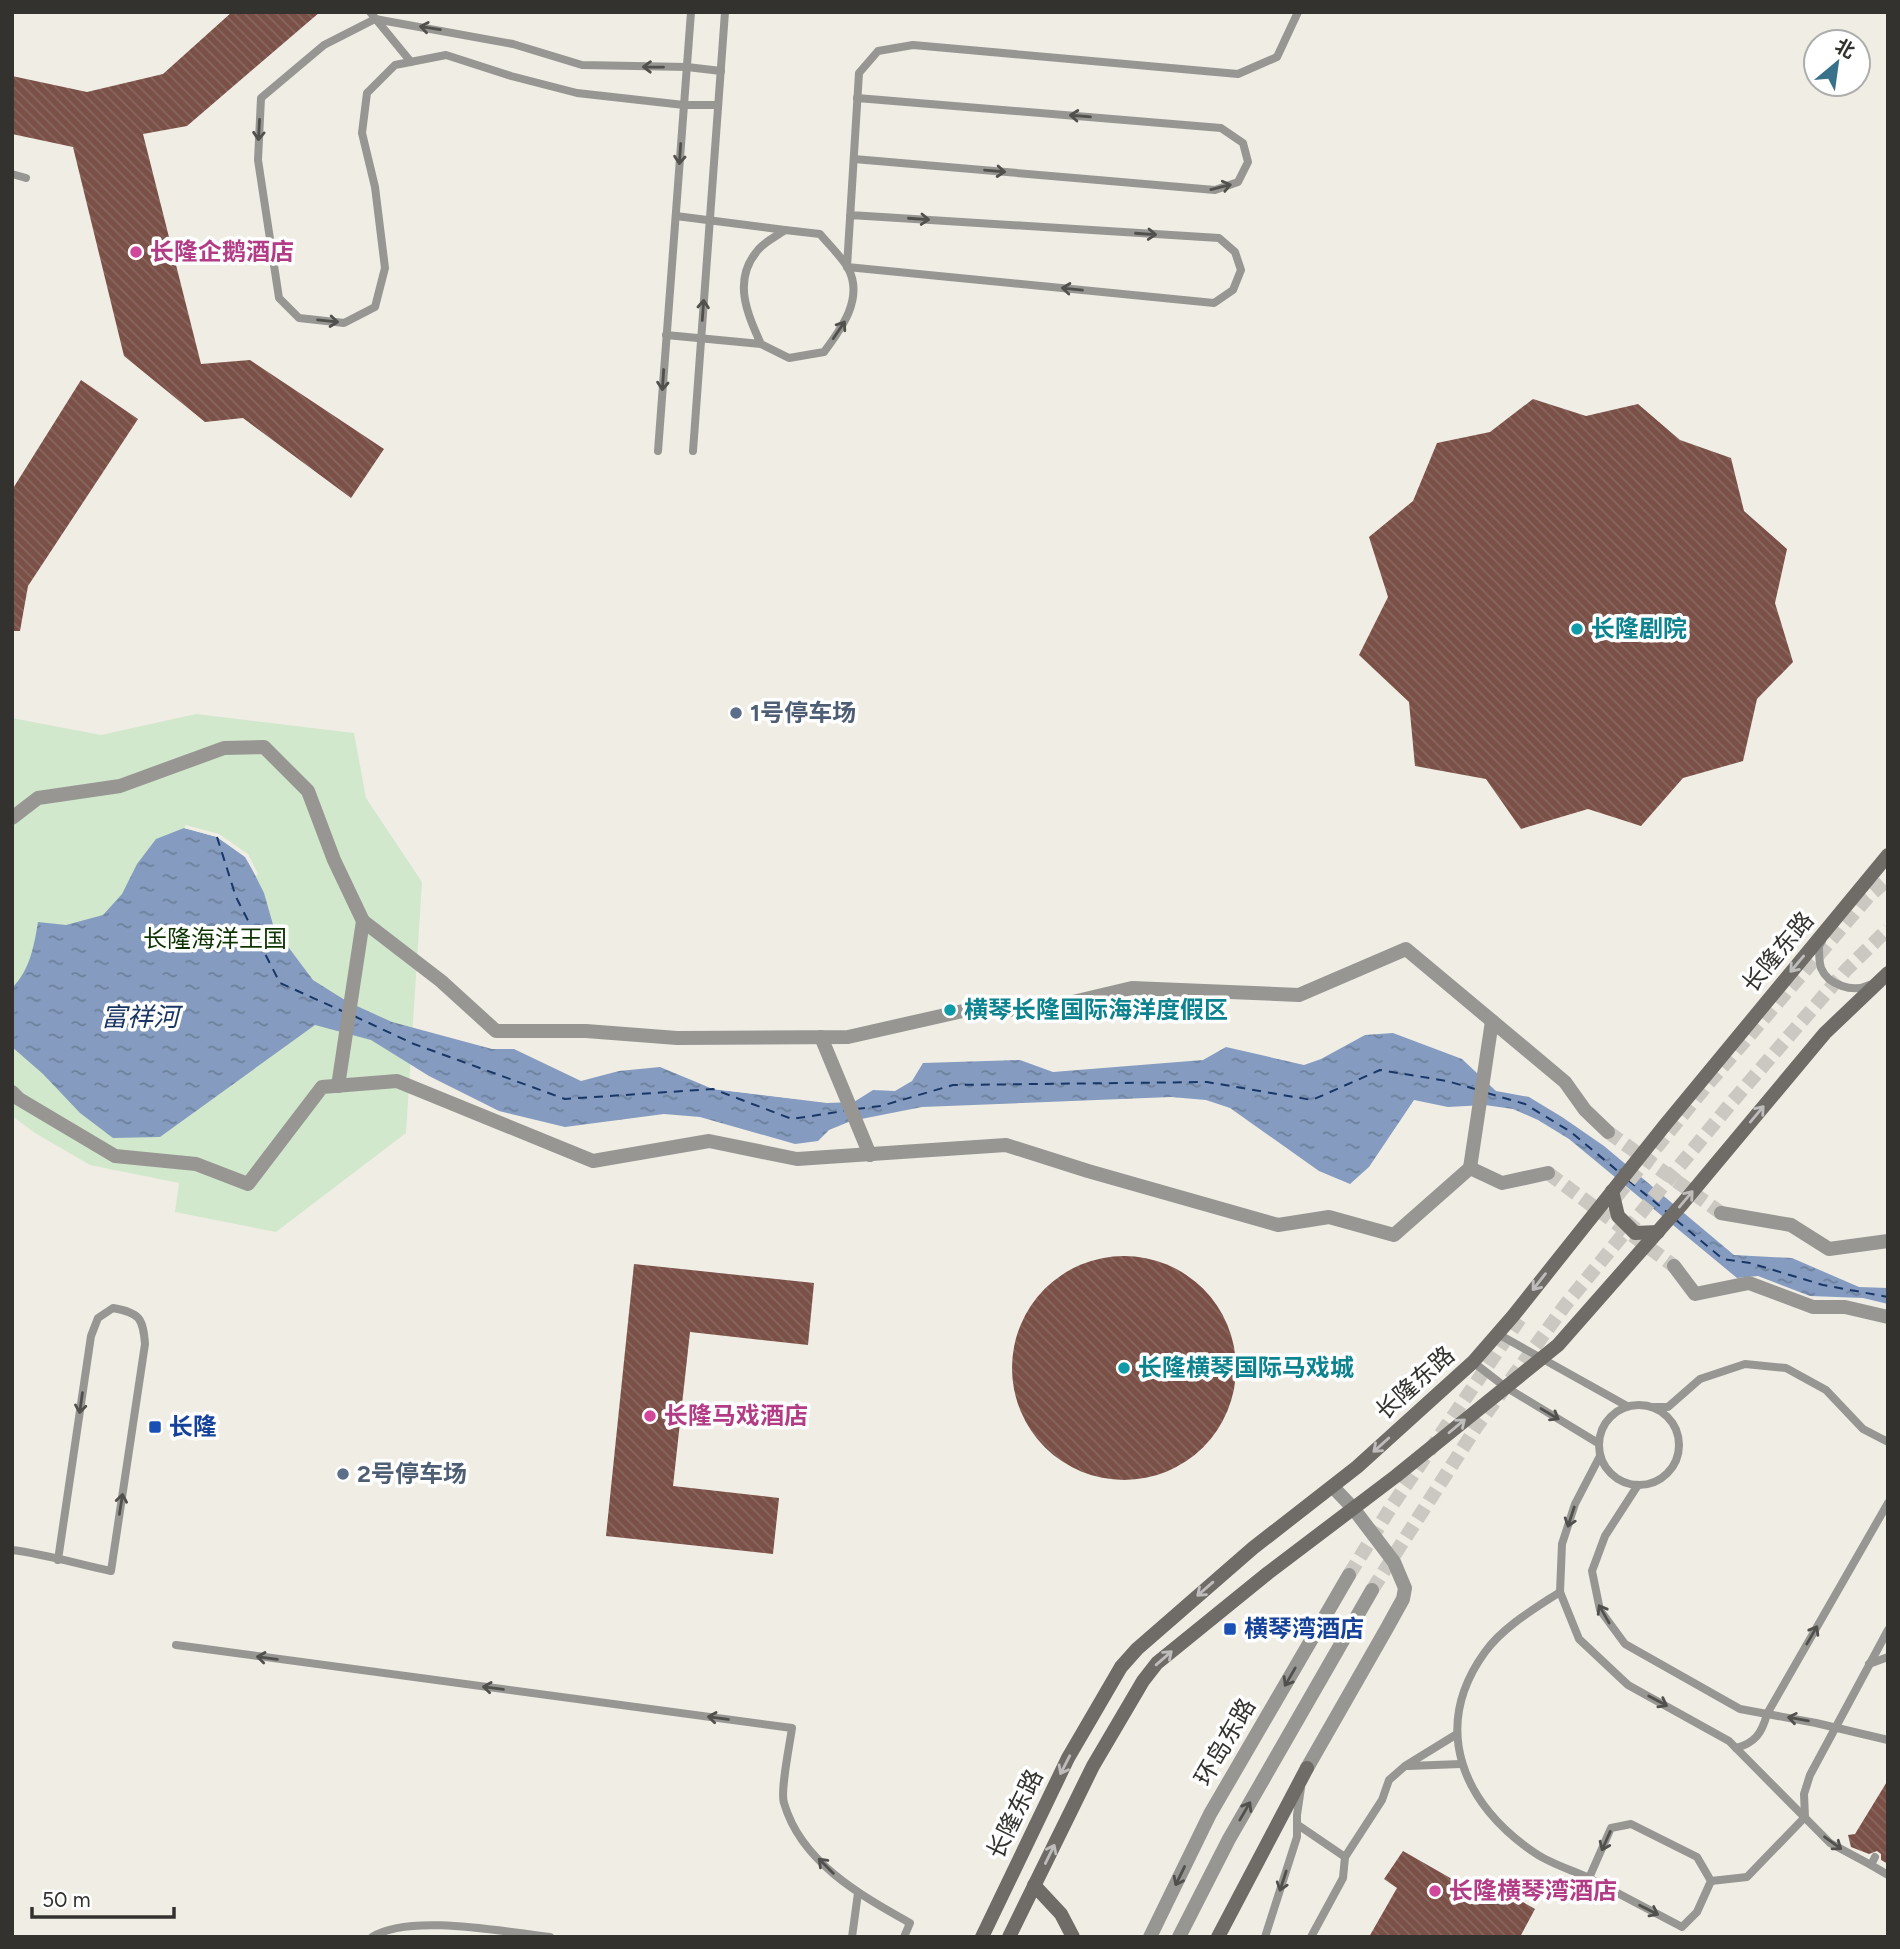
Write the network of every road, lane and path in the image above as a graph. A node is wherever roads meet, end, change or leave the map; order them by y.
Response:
1 (691, 12) edge
2 (725, 12) edge
3 (1298, 12) edge
4 (373, 16) edge
5 (411, 62) junction
6 (687, 67) junction
7 (721, 71) junction
8 (858, 98) junction
9 (684, 105) junction
10 (718, 106) junction
11 (854, 159) junction
12 (12, 174) edge
13 (26, 178) dead end
14 (850, 215) junction
15 (676, 216) junction
16 (710, 220) junction
17 (785, 230) junction
18 (847, 267) junction
19 (666, 335) junction
20 (701, 338) junction
21 (761, 344) junction
22 (657, 451) dead end
23 (693, 451) dead end
24 (12, 818) edge
25 (1888, 855) edge
26 (1841, 912) junction
27 (363, 921) junction
28 (1885, 976) edge
29 (1492, 1021) junction
30 (821, 1037) junction
31 (338, 1086) junction
32 (12, 1092) edge
33 (1608, 1132) tunnel mouth
34 (870, 1154) junction
35 (1470, 1168) junction
36 (1548, 1174) dead end
37 (1612, 1191) junction
38 (1721, 1213) tunnel mouth
39 (1658, 1232) junction
40 (1888, 1241) edge
41 (1674, 1266) tunnel mouth
42 (1888, 1317) edge
43 (1498, 1334) junction
44 (1542, 1358) junction
45 (1473, 1362) junction
46 (1504, 1386) junction
47 (1627, 1406) junction
48 (1654, 1407) junction
49 (1888, 1442) edge
50 (1598, 1443) junction
51 (1600, 1456) junction
52 (1638, 1485) junction
53 (1333, 1487) junction
54 (1888, 1503) edge
55 (1353, 1508) junction
56 (12, 1550) edge
57 (58, 1560) junction
58 (1349, 1575) tunnel mouth
59 (1372, 1590) tunnel mouth
60 (1560, 1592) junction
61 (1888, 1630) edge
62 (176, 1645) dead end
63 (1888, 1657) edge
64 (1869, 1664) junction
65 (1767, 1714) junction
66 (1835, 1727) junction
67 (1457, 1734) junction
68 (1888, 1740) edge
69 (1736, 1748) junction
70 (1461, 1764) junction
71 (1405, 1766) junction
72 (1307, 1768) junction
73 (1805, 1817) junction
74 (1298, 1825) junction
75 (1345, 1857) junction
76 (1888, 1875) edge
77 (1589, 1878) junction
78 (1711, 1881) junction
79 (1034, 1885) junction
80 (858, 1893) junction
81 (372, 1937) edge
82 (550, 1937) edge
83 (852, 1937) edge
84 (904, 1937) edge
85 (982, 1937) edge
86 (1009, 1937) edge
87 (1073, 1937) edge
88 (1150, 1937) edge
89 (1179, 1937) edge
90 (1218, 1937) edge
91 (1265, 1937) edge
92 (1311, 1937) edge

1 - 6 lane
2 - 7 lane
3 - 8 lane
4 - 5 lane
4 -> 5 lane
6 -> 4 lane
5 - 9 lane
6 - 7 lane
6 - 9 lane
7 - 10 lane
8 - 11 lane
11 -> 8 lane
9 - 10 lane
9 -> 15 lane
10 - 16 lane
11 - 14 lane
12 - 13 lane
14 - 18 lane
14 -> 18 lane
15 - 16 lane
15 - 19 lane
16 - 17 lane
20 -> 16 lane
17 - 18 lane
17 - 21 lane
21 -> 18 lane
19 - 20 lane
19 -> 22 lane
20 - 21 lane
20 - 23 lane
24 - 27 street
25 - 26 main road, 长隆东路
26 - 28 lane
26 -> 37 main road, 长隆东路
27 - 30 street
27 - 31 street
39 -> 28 main road, 长隆东路
29 - 30 street
29 - 33 street
29 - 35 street
30 - 34 street
31 - 32 street
31 - 34 street
34 - 35 street
35 - 36 street
37 - 39 main road
37 -> 43 main road, 长隆东路
38 - 40 street
39 - 44 main road, 长隆东路
41 - 42 street
43 - 44 lane
43 - 45 main road, 长隆东路
44 - 46 main road, 长隆东路
44 - 47 lane
45 - 46 lane
45 -> 53 main road, 长隆东路
46 -> 50 lane
55 -> 46 main road, 长隆东路
47 - 48 lane
47 - 50 lane
48 - 49 lane
48 - 52 lane
50 - 51 lane
51 - 52 lane
51 -> 60 lane
65 -> 52 lane
53 - 55 street
53 -> 85 main road, 长隆东路
65 -> 54 lane
55 - 72 street
79 -> 55 main road, 长隆东路
56 - 57 lane
57 -> 57 lane
58 -> 88 street, 环岛东路
89 -> 59 street
60 - 67 lane
60 -> 69 lane
61 - 64 lane
80 -> 62 lane
63 - 64 lane
64 - 66 lane
66 -> 65 lane
65 - 69 lane
66 - 68 lane
66 - 73 lane
67 - 70 lane
67 - 71 lane
69 - 73 lane
70 - 71 lane
70 - 77 lane
71 - 75 lane
72 - 74 lane
72 - 90 main road
73 -> 76 lane
73 - 78 lane
74 - 75 lane
74 -> 91 lane
75 - 92 lane
77 -> 78 lane
78 -> 77 lane
79 - 86 main road, 长隆东路
79 - 87 main road
80 - 83 lane
80 - 84 lane
81 - 82 lane

